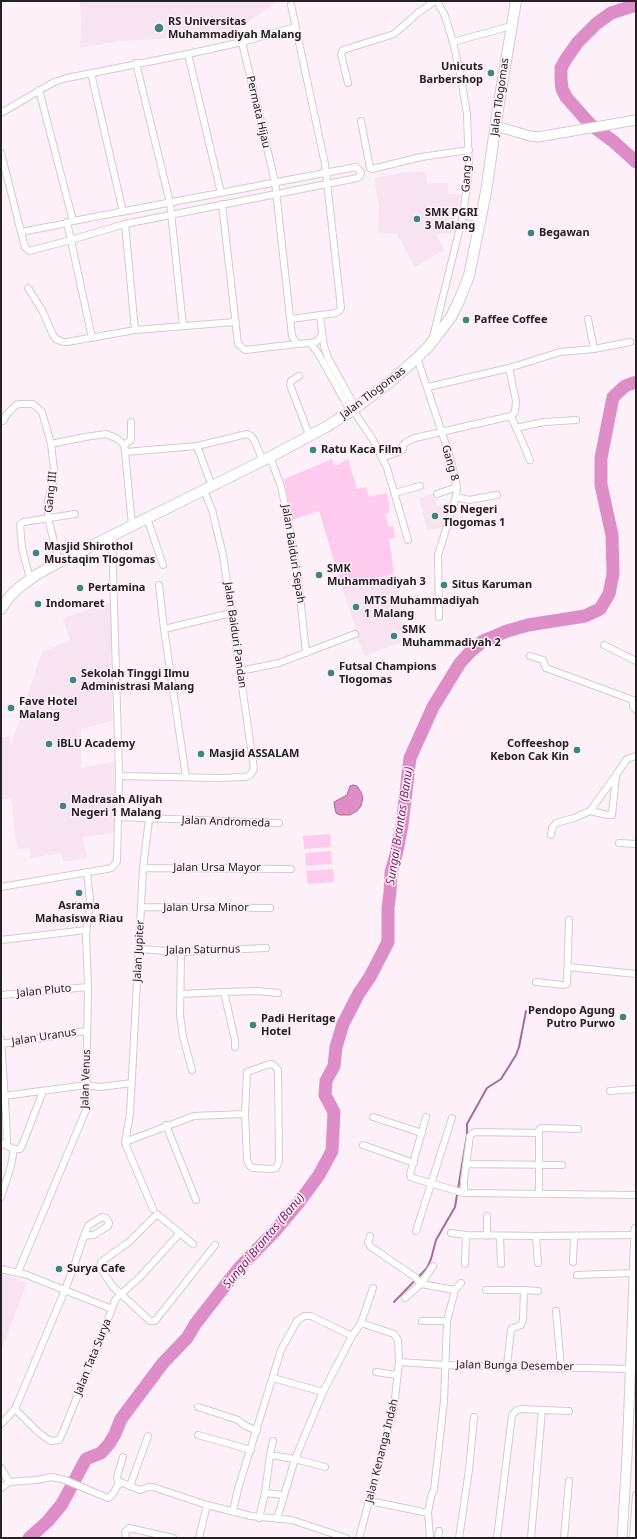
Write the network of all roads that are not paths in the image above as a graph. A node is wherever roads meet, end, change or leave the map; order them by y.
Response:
1 (436, 1) edge
2 (516, 1) edge
3 (291, 4) dead end
4 (511, 26) junction
5 (296, 27) junction
6 (242, 42) junction
7 (453, 42) junction
8 (188, 54) junction
9 (136, 63) junction
10 (91, 73) junction
11 (348, 83) dead end
12 (39, 90) junction
13 (1, 113) edge
14 (361, 120) dead end
15 (636, 120) edge
16 (496, 126) junction
17 (469, 150) junction
18 (1, 153) edge
19 (326, 173) junction
20 (275, 182) junction
21 (328, 184) junction
22 (221, 193) junction
23 (276, 193) junction
24 (170, 203) junction
25 (222, 204) junction
26 (123, 212) junction
27 (171, 214) junction
28 (462, 215) junction
29 (481, 219) junction
30 (70, 221) junction
31 (125, 224) junction
32 (21, 232) junction
33 (71, 240) junction
34 (28, 288) dead end
35 (320, 316) junction
36 (290, 319) junction
37 (588, 319) dead end
38 (235, 322) junction
39 (183, 326) junction
40 (135, 330) junction
41 (322, 335) junction
42 (292, 336) junction
43 (92, 338) junction
44 (630, 342) dead end
45 (310, 343) junction
46 (297, 344) junction
47 (286, 345) junction
48 (429, 346) junction
49 (594, 349) junction
50 (417, 358) junction
51 (325, 360) junction
52 (509, 368) junction
53 (299, 376) dead end
54 (428, 387) junction
55 (354, 410) junction
56 (511, 416) junction
57 (2, 420) edge
58 (576, 420) dead end
59 (131, 422) dead end
60 (516, 428) junction
61 (441, 432) junction
62 (310, 437) junction
63 (51, 444) junction
64 (124, 445) junction
65 (198, 446) junction
66 (125, 452) junction
67 (382, 458) junction
68 (267, 459) junction
69 (530, 460) dead end
70 (420, 486) dead end
71 (457, 487) junction
72 (208, 488) junction
73 (394, 493) junction
74 (437, 494) dead end
75 (497, 495) dead end
76 (456, 497) junction
77 (75, 514) dead end
78 (48, 518) junction
79 (147, 518) junction
80 (132, 525) junction
81 (112, 535) junction
82 (408, 540) dead end
83 (60, 562) junction
84 (163, 565) dead end
85 (30, 579) junction
86 (159, 585) dead end
87 (1, 609) edge
88 (231, 613) junction
89 (439, 617) dead end
90 (164, 629) junction
91 (355, 634) dead end
92 (604, 644) dead end
93 (306, 653) junction
94 (530, 656) dead end
95 (636, 661) edge
96 (240, 671) junction
97 (636, 710) edge
98 (636, 756) edge
99 (616, 775) junction
100 (119, 776) junction
101 (186, 777) junction
102 (590, 811) junction
103 (118, 817) junction
104 (149, 819) junction
105 (279, 823) dead end
106 (551, 835) dead end
107 (619, 843) dead end
108 (636, 844) edge
109 (143, 868) junction
110 (291, 869) dead end
111 (86, 872) junction
112 (1, 887) edge
113 (141, 907) junction
114 (270, 908) dead end
115 (569, 920) dead end
116 (86, 930) junction
117 (1, 940) edge
118 (140, 948) junction
119 (266, 948) dead end
120 (181, 952) junction
121 (568, 967) junction
122 (636, 974) edge
123 (536, 982) dead end
124 (88, 987) junction
125 (224, 992) junction
126 (278, 993) dead end
127 (180, 994) junction
128 (1, 995) edge
129 (87, 1030) junction
130 (1, 1039) edge
131 (1, 1044) edge
132 (235, 1047) dead end
133 (192, 1070) dead end
134 (132, 1084) junction
135 (86, 1085) junction
136 (636, 1089) edge
137 (43, 1091) junction
138 (610, 1091) dead end
139 (4, 1096) junction
140 (245, 1114) junction
141 (373, 1117) dead end
142 (426, 1117) dead end
143 (452, 1118) dead end
144 (166, 1125) junction
145 (578, 1129) dead end
146 (422, 1132) junction
147 (539, 1133) junction
148 (125, 1142) junction
149 (4, 1145) edge
150 (363, 1145) dead end
151 (14, 1149) junction
152 (414, 1163) junction
153 (466, 1164) junction
154 (539, 1165) junction
155 (562, 1165) dead end
156 (432, 1184) junction
157 (463, 1193) junction
158 (539, 1194) junction
159 (636, 1195) edge
160 (1, 1197) edge
161 (196, 1200) dead end
162 (153, 1209) dead end
163 (486, 1216) dead end
164 (636, 1229) edge
165 (416, 1231) dead end
166 (180, 1233) junction
167 (451, 1233) dead end
168 (636, 1234) edge
169 (466, 1235) junction
170 (84, 1236) dead end
171 (370, 1236) dead end
172 (487, 1236) junction
173 (500, 1236) junction
174 (536, 1236) junction
175 (574, 1236) junction
176 (193, 1244) dead end
177 (215, 1245) dead end
178 (635, 1258) edge
179 (574, 1262) dead end
180 (538, 1263) dead end
181 (465, 1264) dead end
182 (501, 1264) dead end
183 (433, 1266) dead end
184 (1, 1269) edge
185 (18, 1272) junction
186 (577, 1275) dead end
187 (634, 1277) edge
188 (418, 1281) junction
189 (461, 1283) dead end
190 (373, 1288) dead end
191 (64, 1290) junction
192 (456, 1290) junction
193 (486, 1290) dead end
194 (524, 1290) junction
195 (538, 1290) dead end
196 (121, 1294) junction
197 (405, 1298) dead end
198 (112, 1309) junction
199 (556, 1311) dead end
200 (422, 1321) dead end
201 (447, 1321) junction
202 (361, 1323) junction
203 (352, 1336) junction
204 (399, 1362) junction
205 (445, 1365) junction
206 (507, 1366) junction
207 (561, 1367) junction
208 (630, 1369) junction
209 (376, 1372) dead end
210 (397, 1375) junction
211 (273, 1378) junction
212 (322, 1392) junction
213 (198, 1407) dead end
214 (15, 1409) junction
215 (632, 1409) edge
216 (542, 1410) junction
217 (569, 1411) dead end
218 (474, 1417) dead end
219 (1, 1423) edge
220 (257, 1431) junction
221 (198, 1435) dead end
222 (148, 1436) dead end
223 (273, 1441) dead end
224 (251, 1450) junction
225 (270, 1455) junction
226 (122, 1457) dead end
227 (295, 1459) junction
228 (325, 1467) dead end
229 (1, 1468) edge
230 (569, 1481) dead end
231 (9, 1482) junction
232 (118, 1483) junction
233 (130, 1486) junction
234 (1, 1488) edge
235 (264, 1493) junction
236 (284, 1495) junction
237 (636, 1495) edge
238 (370, 1501) junction
239 (207, 1505) junction
240 (233, 1511) junction
241 (428, 1513) junction
242 (258, 1518) junction
243 (277, 1519) junction
244 (439, 1531) dead end
245 (126, 1538) edge
246 (173, 1538) edge
247 (199, 1538) edge
248 (346, 1538) edge
249 (359, 1538) edge
250 (430, 1538) edge
251 (438, 1538) edge
252 (459, 1538) edge
253 (497, 1538) edge
254 (531, 1538) edge
255 (564, 1538) edge
256 (622, 1538) edge
257 (633, 1538) edge

1 - 7 street, Gang 9
1 - 11 street
2 - 4 main road, Jalan Tlogomas
3 - 5 street
4 - 7 street
4 - 16 main road, Jalan Tlogomas
5 - 6 street
5 - 19 street
6 - 8 street
6 - 20 street, Permata Hijau
7 - 17 street, Gang 9
8 - 9 street
8 - 22 street
9 - 10 street
9 - 24 street
10 - 12 street
10 - 26 street
12 - 13 street
12 - 30 street
14 - 17 street
15 - 16 main road
16 - 29 main road, Jalan Tlogomas
17 - 28 street, Gang 9
18 - 32 street
19 - 20 street
19 - 21 street
19 - 21 street
20 - 22 street
20 - 23 street, Permata Hijau
21 - 23 street
21 - 35 street
22 - 24 street
23 - 25 street
23 - 36 street, Permata Hijau
24 - 26 street
24 - 27 street
25 - 27 street
25 - 38 street
26 - 30 street
27 - 31 street
27 - 39 street
28 - 29 street
28 - 48 street, Gang 9
29 - 48 main road, Jalan Tlogomas
30 - 32 street
30 - 33 street
31 - 33 street
31 - 40 street
32 - 33 street
33 - 43 street
34 - 43 street
35 - 36 street
35 - 41 street
36 - 42 street, Permata Hijau
37 - 49 street
38 - 39 street
38 - 47 street
39 - 40 street
40 - 43 street
41 - 45 street
41 - 51 street
42 - 46 street
42 - 47 street
44 - 49 street
45 - 46 street
45 - 51 street
46 - 47 street
48 - 50 main road, Jalan Tlogomas
49 - 52 street
50 - 54 street, Gang 8
50 - 55 main road, Jalan Tlogomas
51 - 55 street
52 - 54 street
52 - 56 street
53 - 62 street
54 - 61 street, Gang 8
55 - 62 main road, Jalan Tlogomas
55 - 67 street
56 - 60 street
56 - 61 street
57 - 63 street, Gang III
58 - 60 street
59 - 64 street
60 - 69 street
61 - 67 street
61 - 71 street, Gang 8
62 - 68 main road, Jalan Tlogomas
63 - 64 street
63 - 78 street, Gang III
64 - 66 street
65 - 66 street
65 - 68 street, Jalan Baiduri Sepah
65 - 72 street, Jalan Baiduri Pandan
66 - 80 street
67 - 73 street
68 - 72 main road, Jalan Tlogomas
68 - 93 street, Jalan Baiduri Sepah
70 - 73 street
71 - 74 street
71 - 76 street, Gang 8
72 - 79 main road, Jalan Tlogomas
72 - 88 street, Jalan Baiduri Pandan
73 - 82 street
75 - 76 street
76 - 89 street, Gang 8
77 - 78 street
78 - 83 street, Gang III
78 - 85 street
79 - 80 main road, Jalan Tlogomas
79 - 84 street
80 - 81 main road, Jalan Tlogomas
81 - 83 main road, Jalan Tlogomas
81 - 100 street
83 - 85 main road, Jalan Tlogomas
85 - 87 main road, Jalan Tlogomas
86 - 90 street
88 - 90 street
88 - 96 street, Jalan Baiduri Pandan
90 - 101 street
91 - 93 street
92 - 95 street
93 - 96 street
94 - 97 street
96 - 101 street, Jalan Baiduri Pandan
98 - 99 street
99 - 102 street
99 - 102 street
100 - 101 street
100 - 103 street
102 - 106 street
103 - 104 street, Jalan Andromeda
103 - 111 street
104 - 105 street, Jalan Andromeda
104 - 109 street, Jalan Jupiter
107 - 108 street
109 - 110 street, Jalan Ursa Mayor
109 - 113 street, Jalan Jupiter
111 - 112 street
111 - 116 street, Jalan Venus
113 - 114 street, Jalan Ursa Minor
113 - 118 street, Jalan Jupiter
115 - 121 street
116 - 117 street
116 - 124 street, Jalan Venus
118 - 120 street, Jalan Saturnus
118 - 134 street, Jalan Jupiter
119 - 120 street, Jalan Saturnus
120 - 127 street
121 - 122 street
121 - 123 street
124 - 128 street, Jalan Pluto
124 - 129 street, Jalan Venus
125 - 126 street
125 - 127 street
125 - 132 street
127 - 133 street
129 - 131 street, Jalan Uranus
129 - 135 street, Jalan Venus
130 - 131 street
131 - 139 street
134 - 135 street
134 - 148 street, Jalan Jupiter
135 - 137 street
135 - 185 street, Jalan Venus
136 - 138 street
137 - 139 street
137 - 151 street
139 - 149 street
140 - 140 street
140 - 144 street
141 - 146 street
142 - 146 street
143 - 156 street
144 - 148 street
144 - 161 street
145 - 147 street
146 - 152 street
147 - 153 street
147 - 154 street
148 - 162 street
149 - 151 street
150 - 152 street
151 - 160 street
152 - 156 street
153 - 154 street
153 - 157 street
154 - 155 street
154 - 158 street
156 - 157 street
156 - 165 street
157 - 158 street
158 - 159 street
163 - 172 street
164 - 168 main road
166 - 176 street
166 - 196 street
166 - 196 street
167 - 169 street
168 - 175 street
168 - 178 main road
169 - 172 street
169 - 181 street
170 - 191 street
171 - 188 street
172 - 173 street
173 - 174 street
173 - 182 street
174 - 175 street
174 - 180 street
175 - 179 street
177 - 196 street
178 - 187 main road
183 - 188 street
184 - 185 street, Jalan Tata Surya
185 - 191 street, Jalan Tata Surya
186 - 187 street
187 - 208 main road
188 - 192 street
188 - 197 street
189 - 192 street
190 - 202 street
191 - 198 street, Jalan Tata Surya
191 - 214 street
192 - 201 street
193 - 194 street
194 - 195 street
194 - 206 street
196 - 198 street
198 - 214 street, Jalan Tata Surya
199 - 207 street
200 - 201 street
201 - 205 street
202 - 203 street
202 - 204 street, Jalan Kenanga Indah
203 - 211 street
203 - 212 street
204 - 205 street, Jalan Bunga Desember
204 - 210 street, Jalan Kenanga Indah
205 - 206 street, Jalan Bunga Desember
205 - 241 street
206 - 207 street, Jalan Bunga Desember
207 - 208 street, Jalan Bunga Desember
208 - 215 main road
209 - 210 street
210 - 238 street, Jalan Kenanga Indah
211 - 212 street
211 - 220 street
212 - 227 street
213 - 220 street
214 - 219 street
215 - 256 main road
216 - 217 street
216 - 253 street
216 - 254 street
218 - 252 street
220 - 224 street
221 - 224 street
222 - 233 street
223 - 225 street
224 - 240 street
225 - 227 street
225 - 235 street
226 - 232 street
227 - 228 street
227 - 236 street
229 - 231 street
230 - 255 street
231 - 232 street
231 - 234 street
232 - 233 street
233 - 239 street
235 - 236 street
235 - 242 street
236 - 243 street
237 - 257 street
238 - 241 street
238 - 249 street, Jalan Kenanga Indah
239 - 240 street
239 - 247 street
240 - 242 street
241 - 250 street
242 - 243 street
243 - 248 street
244 - 251 street
245 - 246 street

